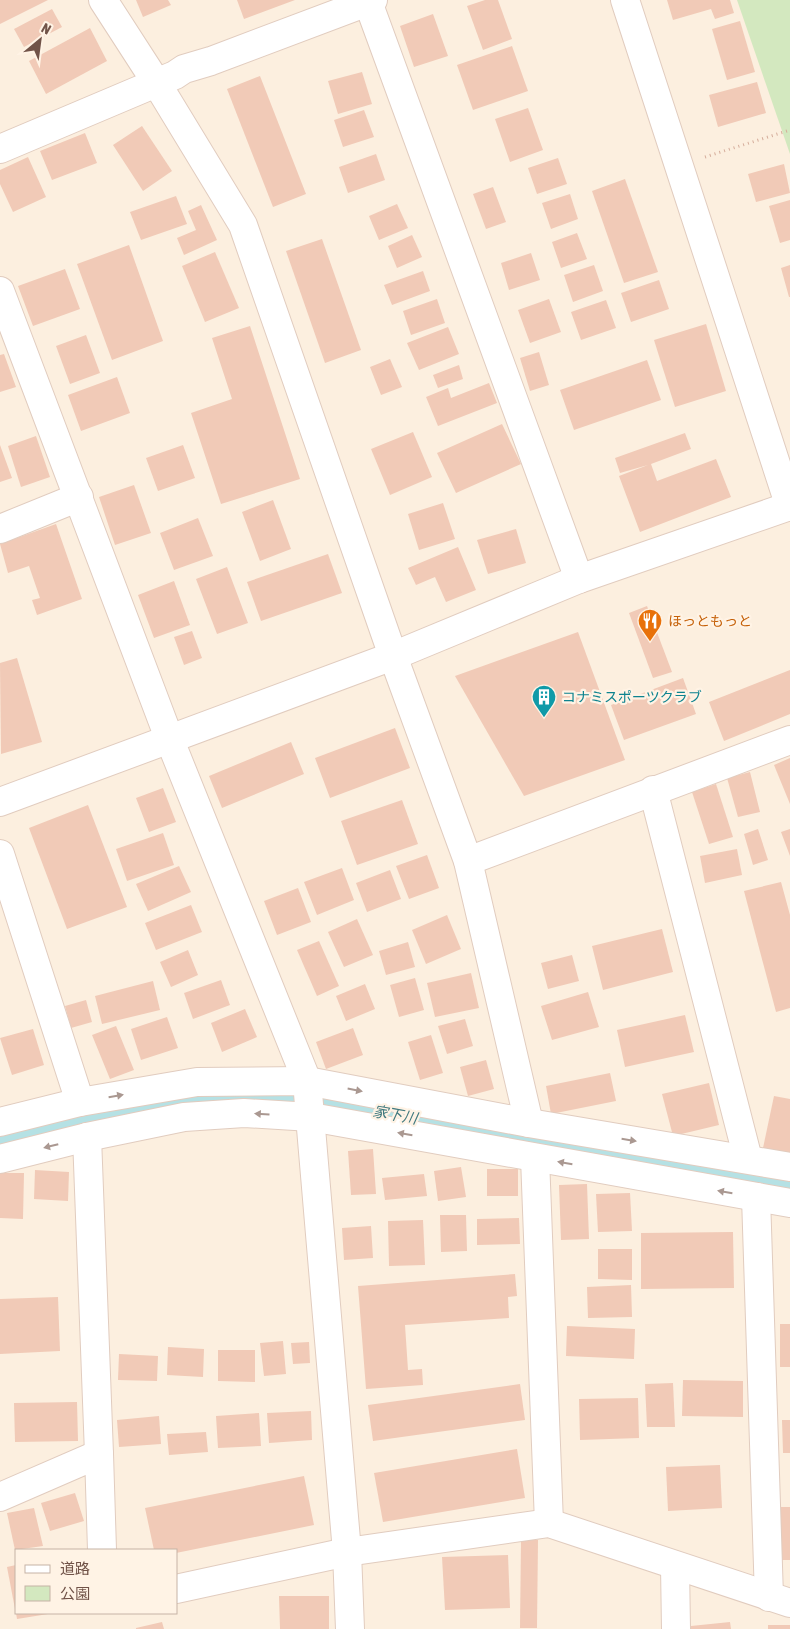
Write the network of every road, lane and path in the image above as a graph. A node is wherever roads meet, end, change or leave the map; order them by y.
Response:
1 (102, 0) edge
2 (625, 0) edge
3 (370, 1) edge
4 (156, 82) junction
5 (790, 130) edge
6 (0, 149) edge
7 (679, 165) junction
8 (0, 291) edge
9 (79, 497) junction
10 (790, 507) edge
11 (0, 529) edge
12 (579, 579) junction
13 (393, 656) junction
14 (169, 738) junction
15 (790, 740) edge
16 (653, 790) junction
17 (0, 802) edge
18 (0, 854) edge
19 (468, 862) junction
20 (307, 1081) junction
21 (80, 1102) junction
22 (311, 1117) junction
23 (0, 1122) edge
24 (530, 1123) junction
25 (88, 1137) junction
26 (535, 1158) junction
27 (0, 1159) edge
28 (748, 1159) junction
29 (790, 1167) edge
30 (756, 1197) junction
31 (790, 1203) edge
32 (99, 1454) junction
33 (0, 1498) edge
34 (549, 1523) junction
35 (102, 1549) edge
36 (347, 1552) junction
37 (675, 1566) junction
38 (178, 1589) edge
39 (780, 1600) edge
40 (350, 1629) edge
41 (676, 1629) edge

1 - 4 street
2 - 7 street
3 - 4 street
3 - 12 street
4 - 6 street
4 - 13 street
5 - 7 path
7 - 10 street
8 - 9 street
9 - 11 street
9 - 14 street
10 - 12 street
12 - 13 street
13 - 14 street
13 - 19 street
14 - 17 street
14 - 20 street
15 - 16 street
16 - 19 street
16 - 28 street
18 - 21 street
19 - 24 street
21 -> 20 street
20 - 22 street
20 -> 24 street
21 - 23 street
22 -> 25 street
26 -> 22 street
22 - 36 street
24 -> 28 street
25 -> 27 street
25 - 32 street
30 -> 26 street
26 - 34 street
28 - 29 street
30 - 31 street
30 - 39 street
32 - 33 street
32 - 35 street
34 - 36 street
34 - 37 street
36 - 38 street
36 - 40 street
37 - 39 street
37 - 41 street

